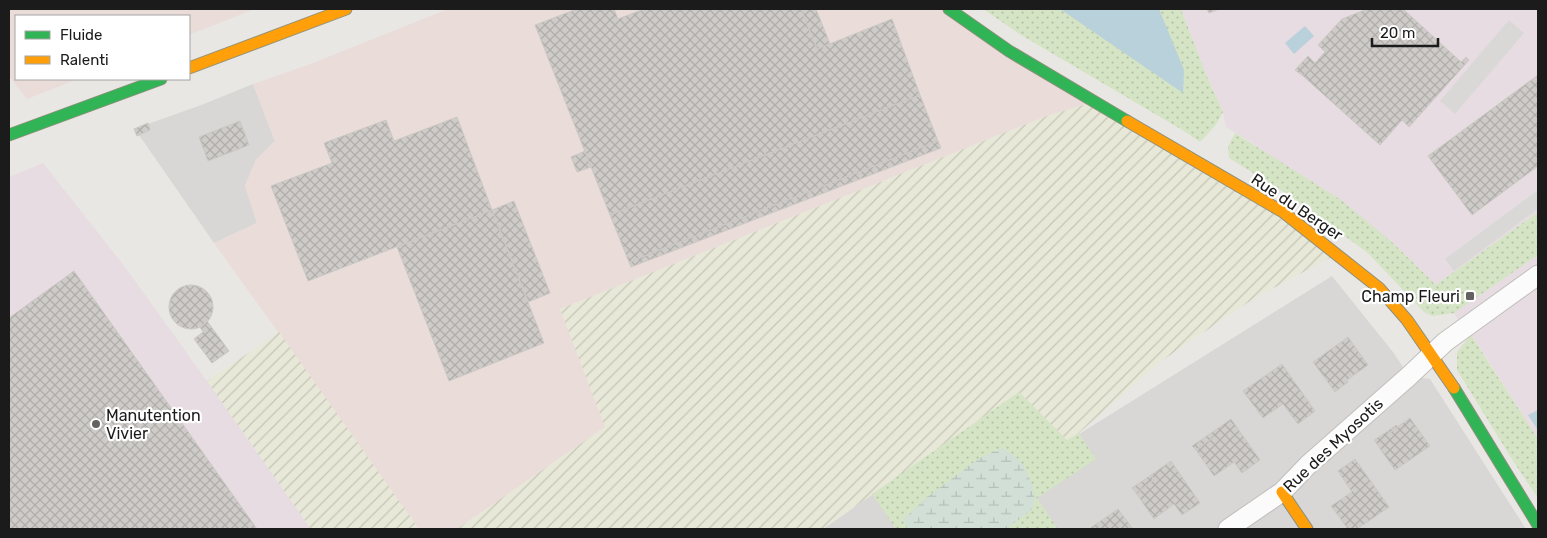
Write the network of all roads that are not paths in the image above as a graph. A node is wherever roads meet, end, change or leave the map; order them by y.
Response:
1 (346, 9) edge
2 (949, 9) edge
3 (190, 68) edge
4 (158, 80) edge
5 (9, 136) edge
6 (1538, 274) edge
7 (1432, 355) junction
8 (1282, 492) junction
9 (1538, 525) edge
10 (1228, 529) edge
11 (1307, 529) edge

1 - 3 street
2 - 7 street, Rue du Berger
4 - 5 street
6 - 7 street, Rue des Myosotis
7 - 8 street, Rue des Myosotis
7 - 9 street, Rue du Berger
8 - 10 street, Rue des Myosotis
8 - 11 street

